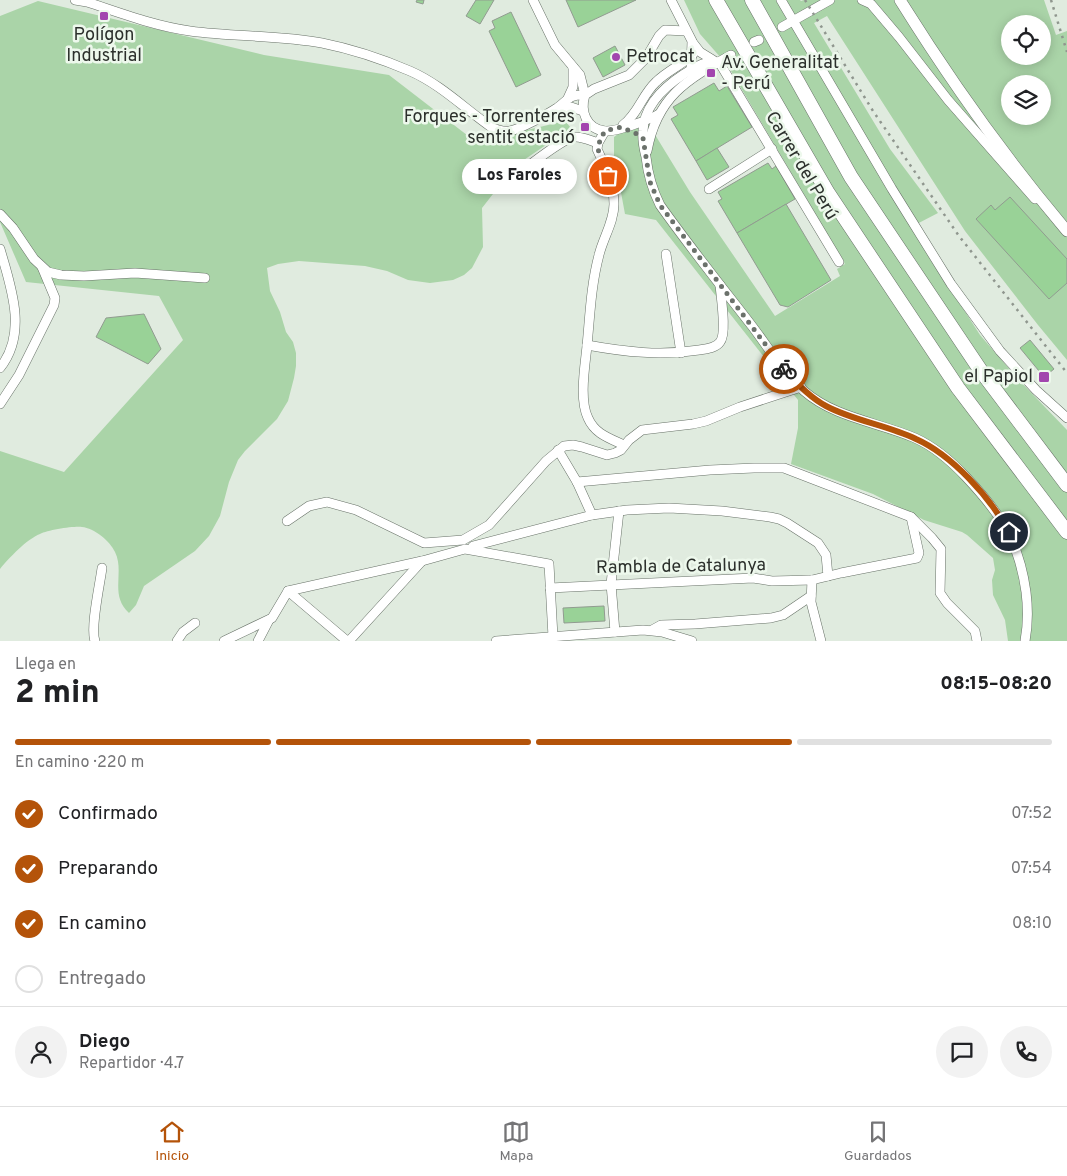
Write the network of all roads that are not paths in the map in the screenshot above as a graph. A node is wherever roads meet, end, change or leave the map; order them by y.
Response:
1 (75, 0) edge
2 (533, 0) edge
3 (671, 0) edge
4 (716, 0) edge
5 (752, 0) edge
6 (781, 0) edge
7 (830, 0) edge
8 (862, 0) edge
9 (900, 0) edge
10 (86, 1) edge
11 (793, 21) junction
12 (782, 27) dead end
13 (686, 31) junction
14 (692, 41) junction
15 (693, 54) junction
16 (731, 55) dead end
17 (716, 61) junction
18 (573, 68) junction
19 (692, 69) junction
20 (584, 95) junction
21 (672, 95) junction
22 (568, 98) junction
23 (557, 108) junction
24 (583, 111) junction
25 (658, 114) junction
26 (644, 121) junction
27 (621, 127) junction
28 (605, 131) junction
29 (643, 138) junction
30 (598, 143) junction
31 (772, 149) junction
32 (646, 159) junction
33 (505, 184) dead end
34 (709, 189) dead end
35 (0, 214) edge
36 (1066, 230) edge
37 (0, 249) edge
38 (666, 254) dead end
39 (839, 262) dead end
40 (42, 267) junction
41 (204, 278) dead end
42 (720, 285) junction
43 (587, 345) junction
44 (681, 353) junction
45 (0, 368) edge
46 (801, 388) junction
47 (0, 404) edge
48 (1067, 418) edge
49 (624, 445) junction
50 (558, 450) junction
51 (576, 482) junction
52 (1067, 485) edge
53 (619, 511) junction
54 (592, 514) junction
55 (911, 517) junction
56 (287, 521) dead end
57 (1067, 532) edge
58 (466, 546) junction
59 (422, 561) junction
60 (102, 568) dead end
61 (828, 576) junction
62 (812, 580) junction
63 (611, 584) junction
64 (550, 588) junction
65 (288, 591) junction
66 (811, 596) junction
67 (269, 620) junction
68 (195, 623) dead end
69 (652, 630) junction
70 (615, 632) junction
71 (553, 637) junction
72 (95, 641) edge
73 (177, 641) edge
74 (224, 641) edge
75 (258, 641) edge
76 (348, 641) edge
77 (496, 641) edge
78 (692, 641) edge
79 (821, 641) edge
80 (977, 641) edge
81 (1025, 641) edge

1 - 10 street
2 - 18 street
3 - 13 street
4 - 57 highway
5 - 52 highway
6 - 11 street
7 - 11 street
8 - 36 street
9 - 36 main road
10 - 23 street
11 - 12 street
11 - 48 street
13 - 14 street
13 - 20 street
14 - 15 street
14 - 17 street, Carrer del Perú
15 - 19 street
15 - 27 street
16 - 17 street
17 - 19 street
17 - 21 street
17 - 31 street, Carrer del Perú
18 - 20 street
18 - 22 street
19 - 21 street
19 - 26 street
20 - 22 street
20 - 24 street
21 - 25 street
22 - 23 street
23 - 24 street
24 - 28 street
25 - 26 street
25 - 32 street
26 - 27 street
26 - 29 street
27 - 28 street
27 - 29 street
28 - 30 street
29 - 32 street
30 - 33 street
30 - 43 street
31 - 34 street
31 - 39 street, Carrer del Perú
32 - 42 street
35 - 40 street
37 - 45 street
38 - 44 street
40 - 41 street
40 - 47 street
42 - 44 street
42 - 46 street
43 - 44 street
43 - 49 street
46 - 49 street
46 - 81 street
49 - 50 street
50 - 51 street
50 - 58 street
51 - 54 street
51 - 55 street
53 - 54 street
53 - 61 street
53 - 63 street
54 - 58 street
55 - 61 street, Rambla de Catalunya
55 - 80 street
56 - 58 street
58 - 59 street
58 - 64 street
59 - 65 street
59 - 76 street
60 - 72 street
61 - 62 street, Rambla de Catalunya
62 - 63 street, Rambla de Catalunya
62 - 66 street
63 - 64 street, Rambla de Catalunya
63 - 70 street
64 - 71 street
65 - 67 street
65 - 76 street
66 - 69 street
66 - 79 street
67 - 74 street
67 - 75 street
68 - 73 street
69 - 70 street
69 - 78 street
70 - 71 street
71 - 77 street

